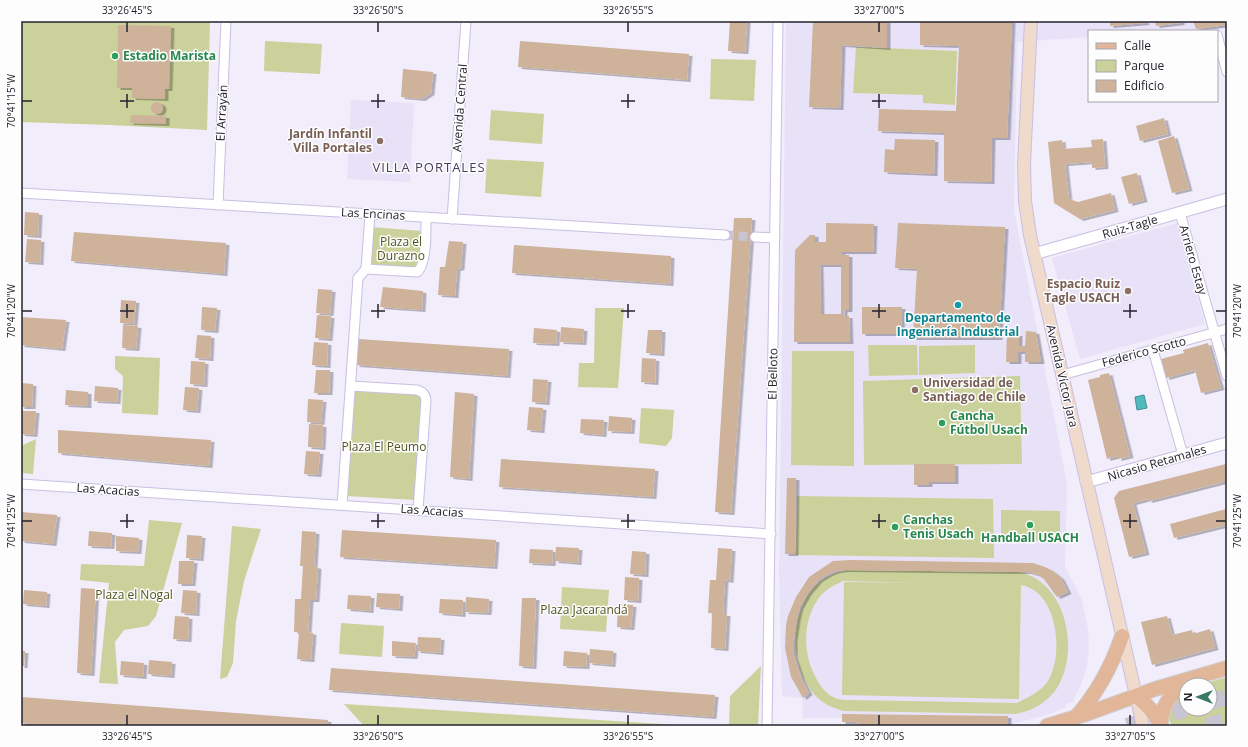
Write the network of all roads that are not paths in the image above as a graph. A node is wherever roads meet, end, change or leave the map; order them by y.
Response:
1 (226, 21) edge
2 (466, 21) edge
3 (778, 21) edge
4 (1031, 21) edge
5 (1218, 39) edge
6 (1227, 72) edge
7 (21, 193) edge
8 (1227, 199) edge
9 (218, 205) junction
10 (1180, 213) junction
11 (370, 214) junction
12 (426, 217) junction
13 (452, 219) junction
14 (725, 235) tunnel mouth
15 (755, 237) tunnel mouth
16 (775, 238) junction
17 (1034, 254) junction
18 (366, 269) junction
19 (1227, 329) edge
20 (1214, 333) junction
21 (1153, 350) junction
22 (1062, 375) junction
23 (1227, 376) edge
24 (351, 386) junction
25 (1227, 443) edge
26 (1183, 455) junction
27 (1086, 482) junction
28 (21, 484) edge
29 (342, 505) junction
30 (418, 510) junction
31 (771, 534) junction
32 (1122, 636) junction
33 (1227, 668) edge
34 (1194, 677) edge
35 (1178, 682) edge
36 (1178, 687) edge
37 (1136, 696) junction
38 (1074, 718) junction
39 (767, 726) edge
40 (1047, 726) edge
41 (1143, 726) edge
42 (1161, 726) edge

1 - 9 street, El Arrayán
2 - 13 street, Avenida Central
3 - 16 street, El Belloto
4 - 17 main road, Avenida Víctor Jara
5 - 6 street
7 - 9 street, Las Encinas
8 - 10 street, Ruiz-Tagle
9 - 11 street, Las Encinas
10 - 17 street, Ruiz-Tagle
10 - 20 street, Arriero Estay
11 - 12 street, Las Encinas
11 - 18 street
12 - 13 street, Las Encinas
12 - 18 street
13 - 14 street, Las Encinas
15 - 16 street
16 - 31 street, El Belloto
17 - 22 main road, Avenida Víctor Jara
18 - 24 street
19 - 20 street, Federico Scotto
20 - 21 street, Federico Scotto
20 - 23 street, Arriero Estay
21 - 22 street, Federico Scotto
21 - 26 street
22 - 27 main road, Avenida Víctor Jara
24 - 29 street
24 - 30 street
25 - 26 street, Nicasio Retamales
26 - 27 street, Nicasio Retamales
27 - 32 main road, Avenida Víctor Jara
28 - 29 street, Las Acacias
29 - 30 street, Las Acacias
30 - 31 street, Las Acacias
31 - 39 street, El Belloto
32 - 37 main road, Avenida Víctor Jara
32 - 38 main road
33 - 34 main road
35 - 37 main road
36 - 42 main road
37 - 38 main road
37 - 41 main road, Avenida Víctor Jara
37 - 42 main road
38 - 40 main road

